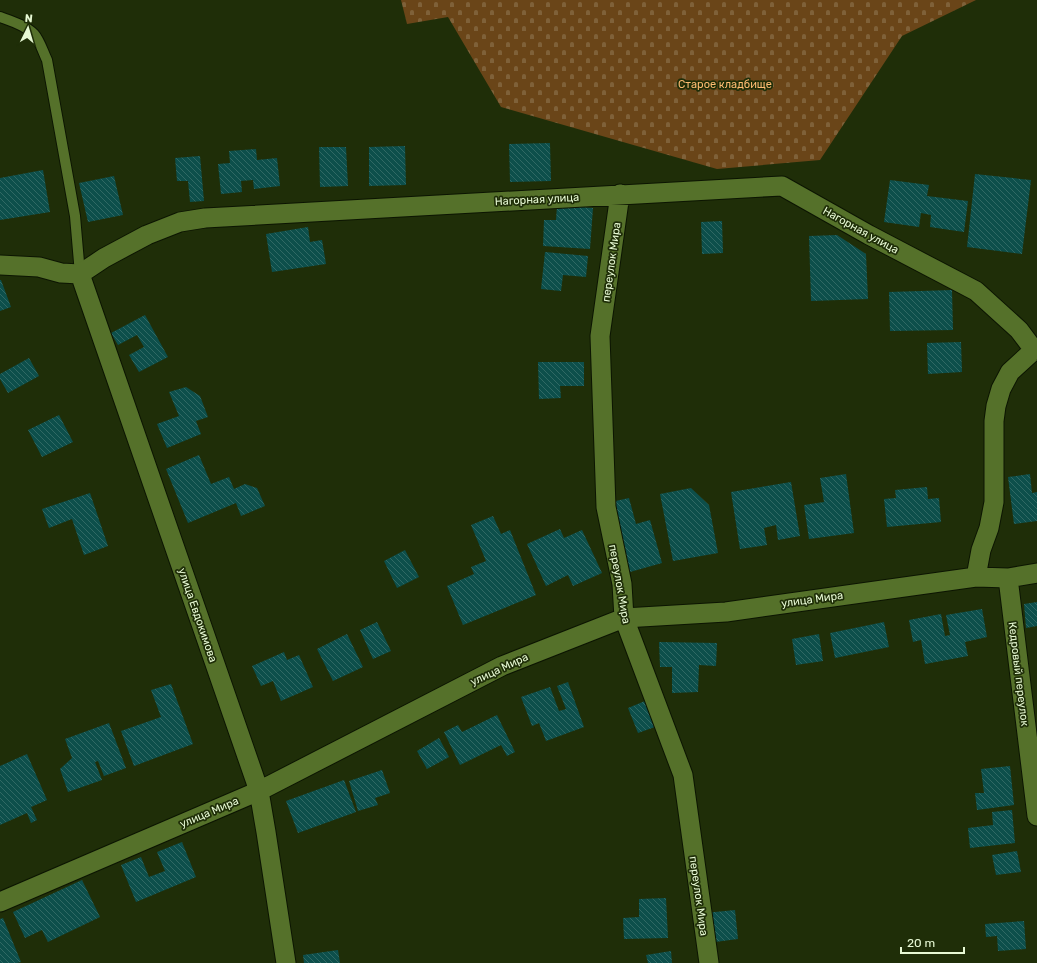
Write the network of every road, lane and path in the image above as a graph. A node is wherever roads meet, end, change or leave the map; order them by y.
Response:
1 (0, 17) edge
2 (620, 194) junction
3 (0, 265) edge
4 (80, 274) junction
5 (1036, 346) edge
6 (1037, 573) edge
7 (976, 577) junction
8 (1008, 578) junction
9 (624, 618) junction
10 (258, 791) junction
11 (1037, 816) edge
12 (0, 902) edge
13 (286, 963) edge
14 (709, 963) edge

1 - 4 lane
2 - 4 street, Нагорная улица
2 - 5 street, Нагорная улица
2 - 9 street, переулок Мира
3 - 4 street
4 - 10 street, улица Евдокимова
5 - 7 street
6 - 8 street, улица Мира
7 - 8 street, улица Мира
7 - 9 street, улица Мира
8 - 11 street, Кедровый переулок
9 - 10 street, улица Мира
9 - 14 street, переулок Мира
10 - 12 street, улица Мира
10 - 13 street, улица Евдокимова

